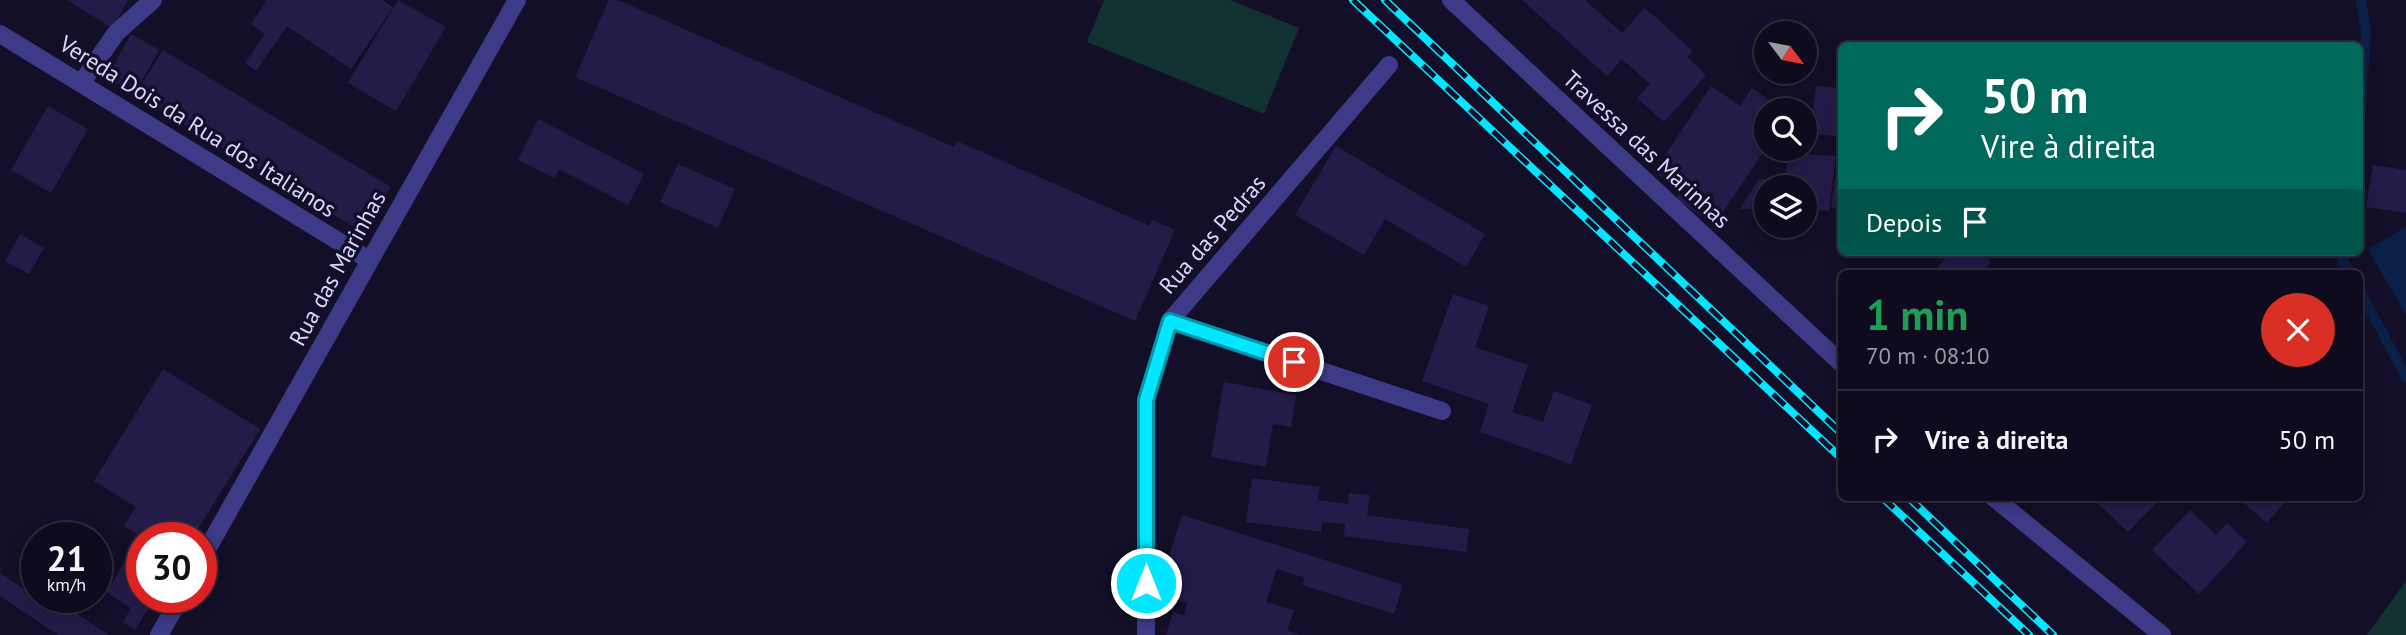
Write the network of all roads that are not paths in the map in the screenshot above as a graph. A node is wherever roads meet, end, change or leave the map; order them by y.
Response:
1 (153, 0) edge
2 (517, 0) edge
3 (1455, 1) edge
4 (0, 34) edge
5 (1389, 65) dead end
6 (82, 82) junction
7 (369, 260) junction
8 (1170, 321) junction
9 (1838, 360) edge
10 (1441, 411) dead end
11 (1998, 501) edge
12 (217, 531) edge
13 (172, 613) edge
14 (159, 635) edge
15 (1146, 635) edge
16 (2162, 635) edge

1 - 6 street
2 - 7 street, Rua das Marinhas
3 - 9 street, Travessa das Marinhas
4 - 6 street, Vereda Dois da Rua dos Italianos
5 - 8 street, Rua das Pedras
6 - 7 street, Vereda Dois da Rua dos Italianos
7 - 12 street, Rua das Marinhas
8 - 10 street
8 - 15 street, Rua das Pedras
11 - 16 street
13 - 14 street

